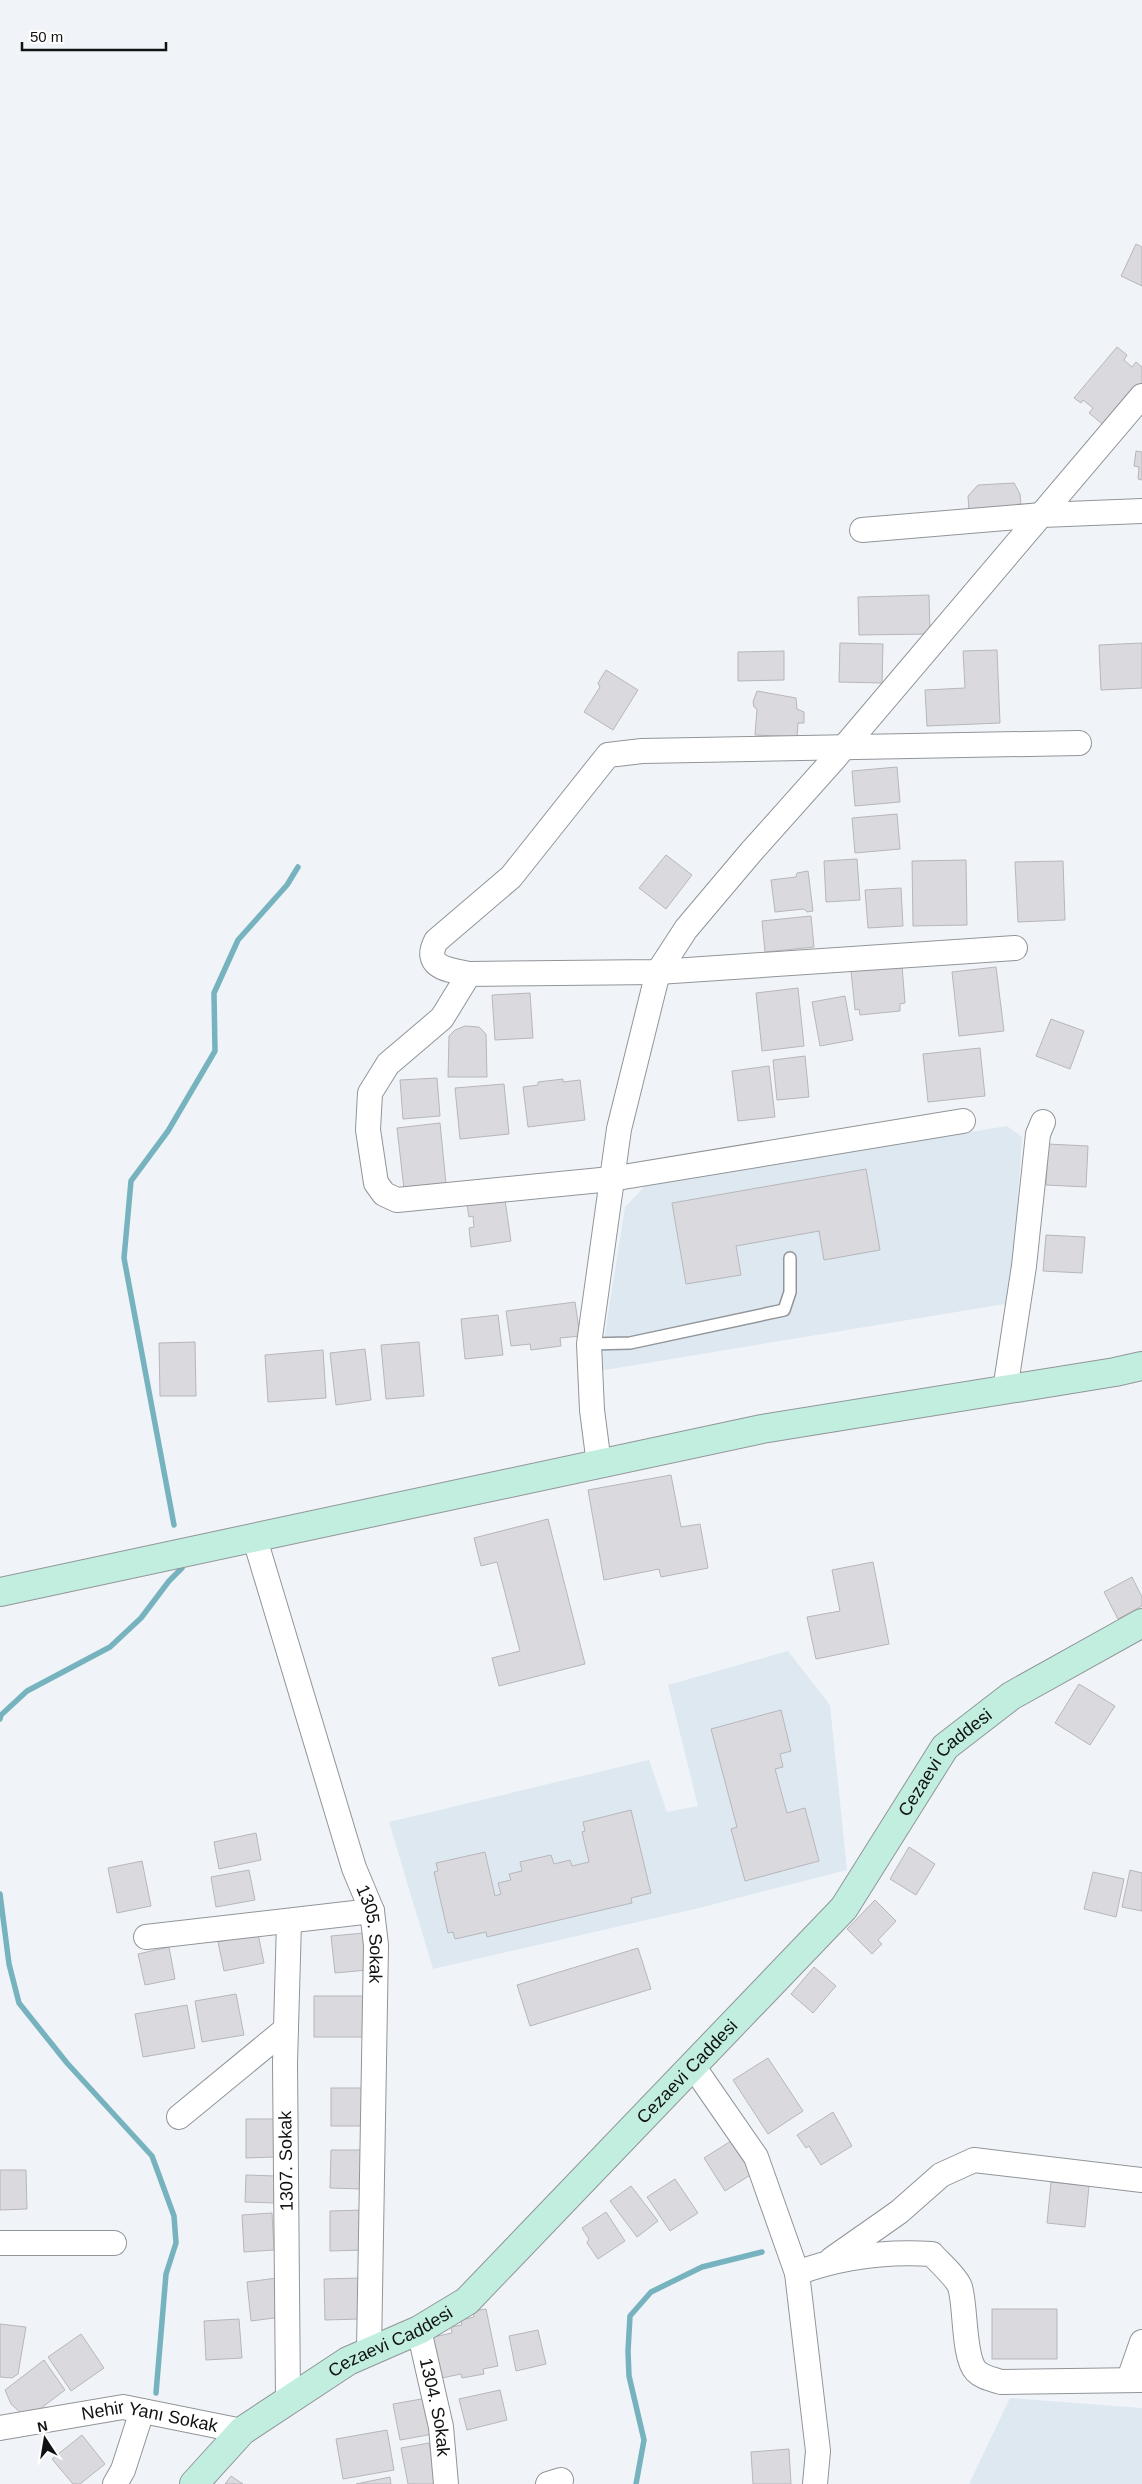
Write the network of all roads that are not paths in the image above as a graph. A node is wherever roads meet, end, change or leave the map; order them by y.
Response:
1 (1142, 396) edge
2 (1142, 512) edge
3 (1042, 515) junction
4 (862, 530) dead end
5 (1079, 743) dead end
6 (844, 748) junction
7 (1015, 948) dead end
8 (658, 972) junction
9 (469, 974) junction
10 (963, 1121) dead end
11 (1043, 1122) dead end
12 (611, 1179) junction
13 (790, 1258) dead end
14 (588, 1344) junction
15 (1142, 1366) edge
16 (1005, 1390) junction
17 (599, 1464) junction
18 (254, 1536) junction
19 (0, 1592) edge
20 (1142, 1623) edge
21 (372, 1911) junction
22 (289, 1922) junction
23 (146, 1937) dead end
24 (286, 2028) junction
25 (693, 2066) junction
26 (179, 2117) dead end
27 (1142, 2180) edge
28 (0, 2243) edge
29 (114, 2243) dead end
30 (828, 2261) junction
31 (797, 2273) junction
32 (419, 2330) junction
33 (1142, 2342) edge
34 (369, 2351) junction
35 (1135, 2380) edge
36 (288, 2400) junction
37 (142, 2410) junction
38 (0, 2428) edge
39 (242, 2431) junction
40 (115, 2484) edge
41 (194, 2484) edge
42 (446, 2484) edge
43 (815, 2484) edge

1 - 3 street
2 - 3 street
3 - 4 street
3 - 6 street
5 - 6 street
6 - 8 street
6 - 9 street
7 - 8 street
8 - 9 street
8 - 12 street
9 - 12 street
10 - 12 street
11 - 16 street
12 - 14 street
13 - 14 lane
14 - 17 street
15 - 16 street
16 - 17 street
17 - 18 street
18 - 19 street
18 - 21 street, 1305. Sokak
20 - 25 street, Cezaevi Caddesi
21 - 22 street
21 - 34 street, 1305. Sokak
22 - 23 street
22 - 24 street, 1307. Sokak
24 - 26 street
24 - 36 street, 1307. Sokak
25 - 31 street
25 - 32 street, Cezaevi Caddesi
27 - 30 street
28 - 29 street
30 - 31 street
30 - 35 street
31 - 43 street
32 - 34 street, Cezaevi Caddesi
32 - 42 street, 1304. Sokak
33 - 35 street
34 - 36 street, Cezaevi Caddesi
36 - 39 street, Cezaevi Caddesi
37 - 38 street, Nehir Yanı Sokak
37 - 39 street, Nehir Yanı Sokak
37 - 40 street
39 - 41 street, Cezaevi Caddesi

